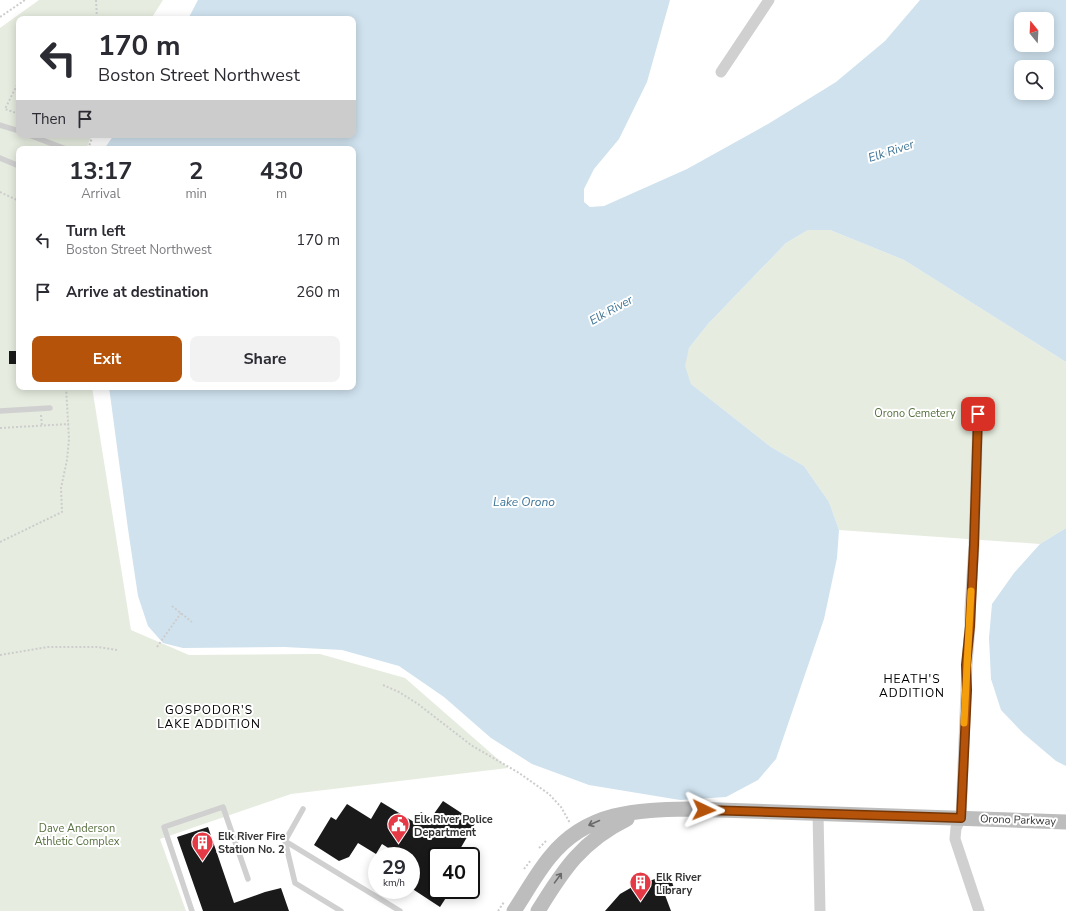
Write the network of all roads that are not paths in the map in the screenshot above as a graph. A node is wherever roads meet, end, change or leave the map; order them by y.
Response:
1 (769, 0) edge
2 (722, 72) dead end
3 (0, 125) edge
4 (16, 130) edge
5 (37, 138) edge
6 (58, 146) edge
7 (0, 158) edge
8 (16, 165) edge
9 (50, 408) dead end
10 (0, 411) edge
11 (978, 414) dead end
12 (303, 809) dead end
13 (659, 810) junction
14 (818, 813) junction
15 (961, 818) junction
16 (1066, 822) edge
17 (285, 841) junction
18 (248, 879) dead end
19 (510, 905) edge
20 (192, 911) edge
21 (341, 911) edge
22 (400, 911) edge
23 (538, 911) edge
24 (820, 911) edge
25 (979, 911) edge

1 - 2 street
3 - 4 lane
5 - 6 lane
7 - 8 lane
9 - 10 lane
11 - 15 street
12 - 17 lane
13 - 14 street, Orono Parkway
13 -> 19 street
23 -> 13 street
14 - 15 street, Orono Parkway
14 - 24 street
15 - 16 street, Orono Parkway
15 - 25 street
17 - 21 lane
17 - 22 lane
18 - 20 lane

